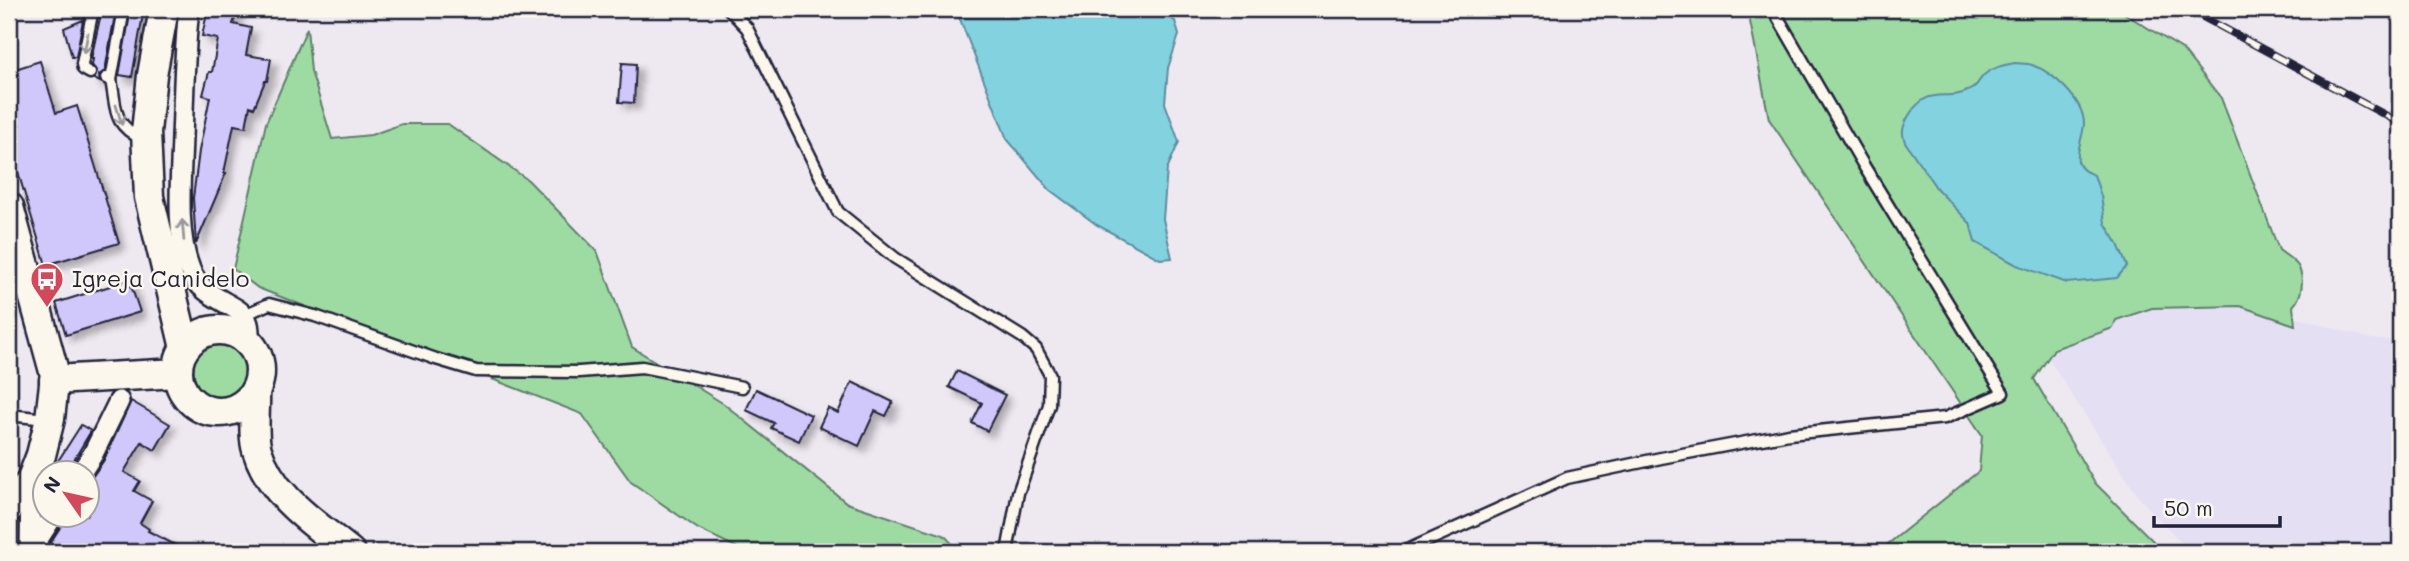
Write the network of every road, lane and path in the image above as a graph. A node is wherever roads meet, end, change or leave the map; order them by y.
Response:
1 (93, 9) edge
2 (124, 9) edge
3 (164, 9) edge
4 (189, 9) edge
5 (729, 9) edge
6 (1773, 9) edge
7 (90, 73) dead end
8 (147, 141) junction
9 (9, 207) edge
10 (169, 284) junction
11 (247, 328) junction
12 (216, 330) junction
13 (182, 361) junction
14 (54, 380) junction
15 (742, 387) dead end
16 (256, 391) junction
17 (119, 401) dead end
18 (211, 411) junction
19 (9, 415) edge
20 (50, 419) junction
21 (256, 448) junction
22 (89, 460) edge
23 (31, 481) junction
24 (9, 508) edge
25 (44, 530) edge
26 (31, 551) edge
27 (350, 552) edge
28 (1007, 552) edge
29 (1403, 552) edge

1 -> 7 lane
2 -> 8 lane
3 - 8 main road
11 -> 4 street
5 - 28 lane
6 - 29 lane
8 - 10 main road
9 - 14 main road
10 - 12 main road
10 - 13 main road
11 - 12 main road
11 - 15 lane
11 - 16 main road
12 - 13 main road
13 - 14 main road
13 - 18 main road
14 - 20 main road
16 - 18 main road
16 - 21 main road
17 - 22 street
18 - 21 main road
19 - 20 lane
20 - 23 main road
21 - 27 main road
23 - 24 main road
23 - 26 street
25 - 26 street

